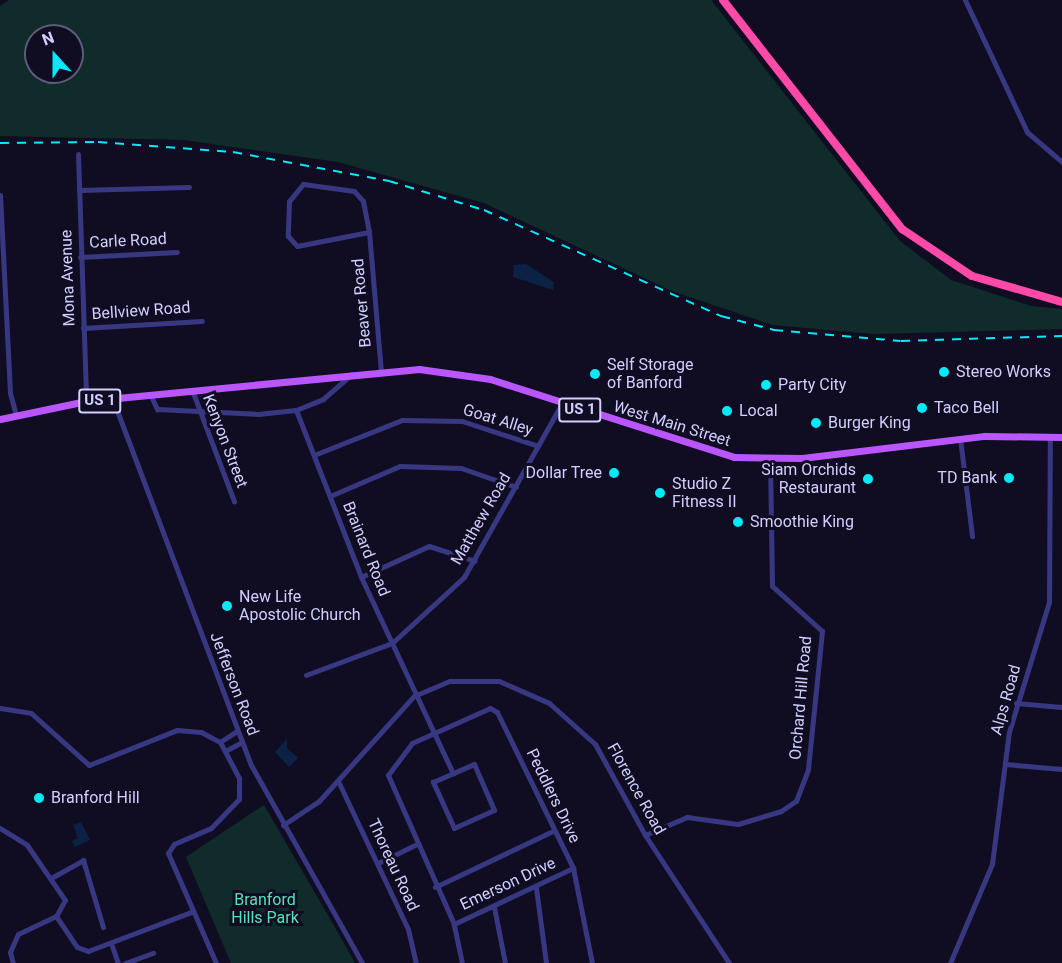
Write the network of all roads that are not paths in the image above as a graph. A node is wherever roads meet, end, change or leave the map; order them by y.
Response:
1 (723, 0) edge
2 (728, 0) edge
3 (965, 0) edge
4 (78, 153) dead end
5 (1062, 162) edge
6 (189, 187) dead end
7 (79, 190) junction
8 (0, 195) edge
9 (369, 232) junction
10 (177, 252) dead end
11 (80, 257) junction
12 (1062, 300) edge
13 (202, 321) dead end
14 (83, 328) junction
15 (381, 371) junction
16 (352, 374) junction
17 (192, 390) junction
18 (150, 394) junction
19 (113, 400) junction
20 (86, 401) junction
21 (562, 403) junction
22 (296, 410) junction
23 (197, 411) junction
24 (16, 415) junction
25 (0, 419) edge
26 (1050, 437) junction
27 (1062, 437) edge
28 (960, 438) junction
29 (538, 446) junction
30 (314, 455) junction
31 (770, 459) junction
32 (516, 487) junction
33 (330, 496) junction
34 (234, 501) dead end
35 (972, 536) dead end
36 (475, 561) junction
37 (361, 577) junction
38 (392, 643) junction
39 (306, 675) dead end
40 (414, 696) junction
41 (1016, 703) junction
42 (1062, 707) edge
43 (0, 708) edge
44 (237, 731) junction
45 (433, 732) junction
46 (220, 742) junction
47 (242, 742) junction
48 (227, 750) junction
49 (1005, 764) junction
50 (1062, 769) edge
51 (453, 773) junction
52 (338, 781) junction
53 (283, 825) junction
54 (0, 828) edge
55 (554, 831) junction
56 (645, 835) junction
57 (415, 845) junction
58 (378, 863) junction
59 (573, 868) junction
60 (51, 878) junction
61 (435, 887) junction
62 (536, 888) junction
63 (494, 907) junction
64 (191, 912) junction
65 (56, 916) junction
66 (454, 924) junction
67 (103, 927) dead end
68 (112, 945) junction
69 (153, 952) dead end
70 (14, 963) edge
71 (118, 963) edge
72 (124, 963) edge
73 (216, 963) edge
74 (362, 963) edge
75 (416, 963) edge
76 (462, 963) edge
77 (505, 963) edge
78 (546, 963) edge
79 (592, 963) edge
80 (729, 963) edge
81 (950, 963) edge

1 - 12 highway
2 - 12 highway
3 - 5 street
4 - 7 street, Mona Avenue
6 - 7 street
7 - 11 street, Mona Avenue
8 - 24 street
9 - 9 street, Beaver Road
9 - 15 street, Beaver Road
10 - 11 street, Carle Road
11 - 14 street, Mona Avenue
13 - 14 street, Bellview Road
14 - 20 street, Mona Avenue
15 - 16 main road, West Main Street / US 1
15 - 21 main road, West Main Street / US 1
16 - 17 main road, West Main Street / US 1
16 - 22 street
17 - 18 main road, West Main Street / US 1
17 - 23 street, Kenyon Street
18 - 19 main road, West Main Street / US 1
18 - 23 street
19 - 20 main road, West Main Street / US 1
19 - 44 street, Jefferson Road
20 - 24 main road, West Main Street / US 1
21 - 29 street, Matthew Road
21 - 31 main road, West Main Street / US 1
22 - 23 street
22 - 30 street, Brainard Road
23 - 34 street, Kenyon Street
24 - 25 main road, West Main Street / US 1
26 - 27 main road, West Main Street / US 1
26 - 28 main road, West Main Street / US 1
26 - 41 street, Alps Road
28 - 31 main road, West Main Street / US 1
28 - 35 street
29 - 30 street, Goat Alley
29 - 32 street, Matthew Road
30 - 33 street, Brainard Road
31 - 56 street, Orchard Hill Road
32 - 33 street
32 - 36 street, Matthew Road
33 - 37 street, Brainard Road
36 - 37 street
36 - 38 street, Matthew Road
37 - 38 street, Brainard Road
38 - 39 street, Matthew Road
38 - 40 street, Brainard Road
40 - 45 street
40 - 52 street, Florence Road
40 - 56 street, Florence Road
41 - 42 street
41 - 49 street, Alps Road
43 - 46 street
44 - 46 street
44 - 47 street, Jefferson Road
45 - 51 street
45 - 55 street, Peddlers Drive
45 - 57 street, Peddlers Drive
46 - 48 street
47 - 48 street
47 - 53 street, Jefferson Road
48 - 64 street
49 - 50 street
49 - 81 street, Alps Road
51 - 51 street
52 - 53 street, Florence Road
52 - 58 street, Thoreau Road
53 - 74 street, Jefferson Road
54 - 60 street
55 - 59 street, Peddlers Drive
55 - 61 street
56 - 80 street, Florence Road
57 - 58 street
57 - 61 street, Peddlers Drive
58 - 75 street, Thoreau Road
59 - 62 street, Emerson Drive
59 - 79 street, Peddlers Drive
60 - 65 street
60 - 67 street
61 - 66 street, Peddlers Drive
62 - 63 street, Emerson Drive
62 - 78 street
63 - 66 street, Emerson Drive
63 - 77 street
64 - 68 street
64 - 73 street
65 - 68 street
65 - 70 street
66 - 76 street, Peddlers Drive
68 - 71 street
69 - 72 street

